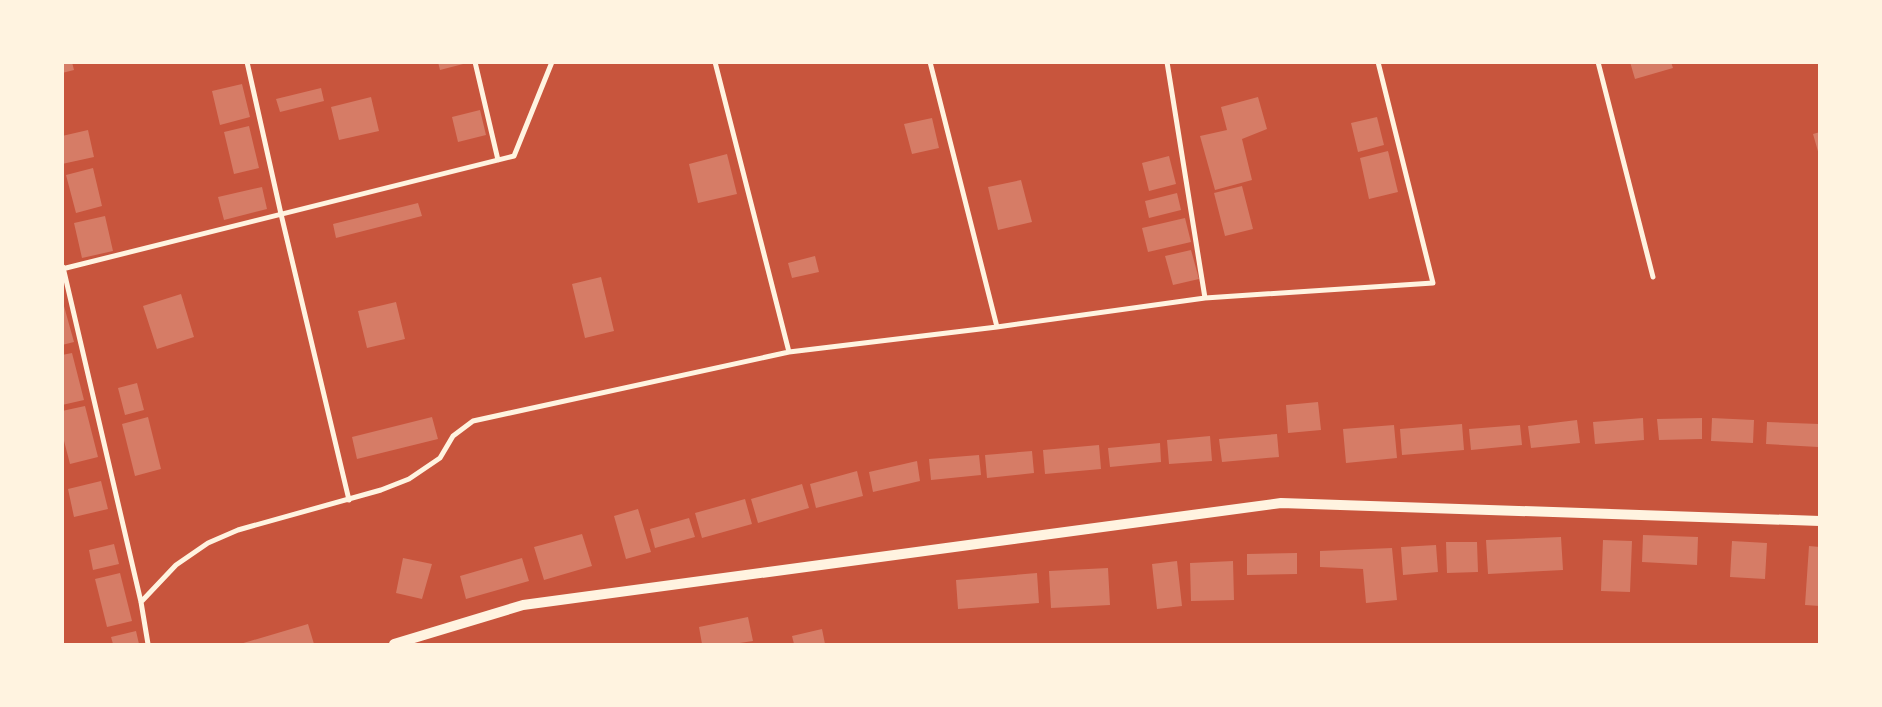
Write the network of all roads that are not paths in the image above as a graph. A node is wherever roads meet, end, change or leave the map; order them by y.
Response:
1 (247, 62) edge
2 (475, 62) edge
3 (552, 62) edge
4 (715, 62) edge
5 (930, 62) edge
6 (1167, 62) edge
7 (1378, 62) edge
8 (1598, 62) edge
9 (498, 160) junction
10 (281, 214) junction
11 (63, 268) edge
12 (1653, 277) dead end
13 (1205, 298) junction
14 (997, 327) junction
15 (789, 352) junction
16 (349, 500) junction
17 (1820, 521) edge
18 (141, 602) junction
19 (148, 644) edge
20 (394, 644) edge

1 - 10 street
2 - 9 street
3 - 9 street
4 - 15 street
5 - 14 street
6 - 13 street
7 - 13 street
8 - 12 street
9 - 10 street
10 - 11 street
10 - 16 street
11 - 18 street
13 - 14 street
14 - 15 street
15 - 16 street
16 - 18 street
17 - 20 main road
18 - 19 street

